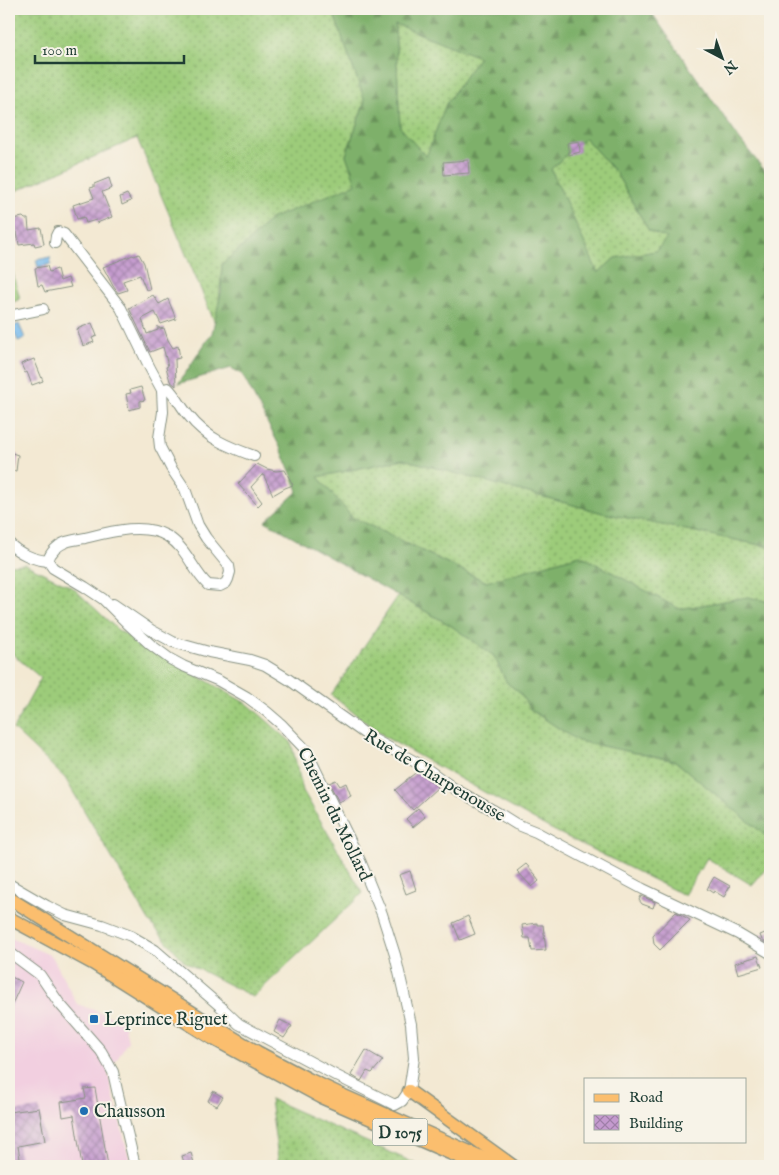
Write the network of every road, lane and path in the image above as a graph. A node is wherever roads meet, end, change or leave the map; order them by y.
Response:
1 (55, 243) dead end
2 (43, 309) dead end
3 (9, 316) edge
4 (162, 390) junction
5 (254, 456) dead end
6 (9, 543) edge
7 (48, 561) junction
8 (103, 599) junction
9 (9, 884) edge
10 (9, 898) edge
11 (9, 910) edge
12 (9, 918) edge
13 (9, 952) edge
14 (770, 953) edge
15 (94, 964) junction
16 (409, 1091) junction
17 (136, 1166) edge
18 (480, 1166) edge
19 (501, 1166) edge
20 (513, 1166) edge

1 - 4 street
2 - 3 street
4 - 5 street
4 - 7 street
6 - 7 street
7 - 8 street, Chemin du Mollard
8 - 14 street, Rue de Charpenousse
8 - 16 street, Chemin du Mollard
9 - 16 street
10 - 19 main road, D 1075
11 - 15 main road, D 1075
12 - 15 main road, D 1075
13 - 17 street
15 - 18 main road, D 1075
16 - 20 main road

